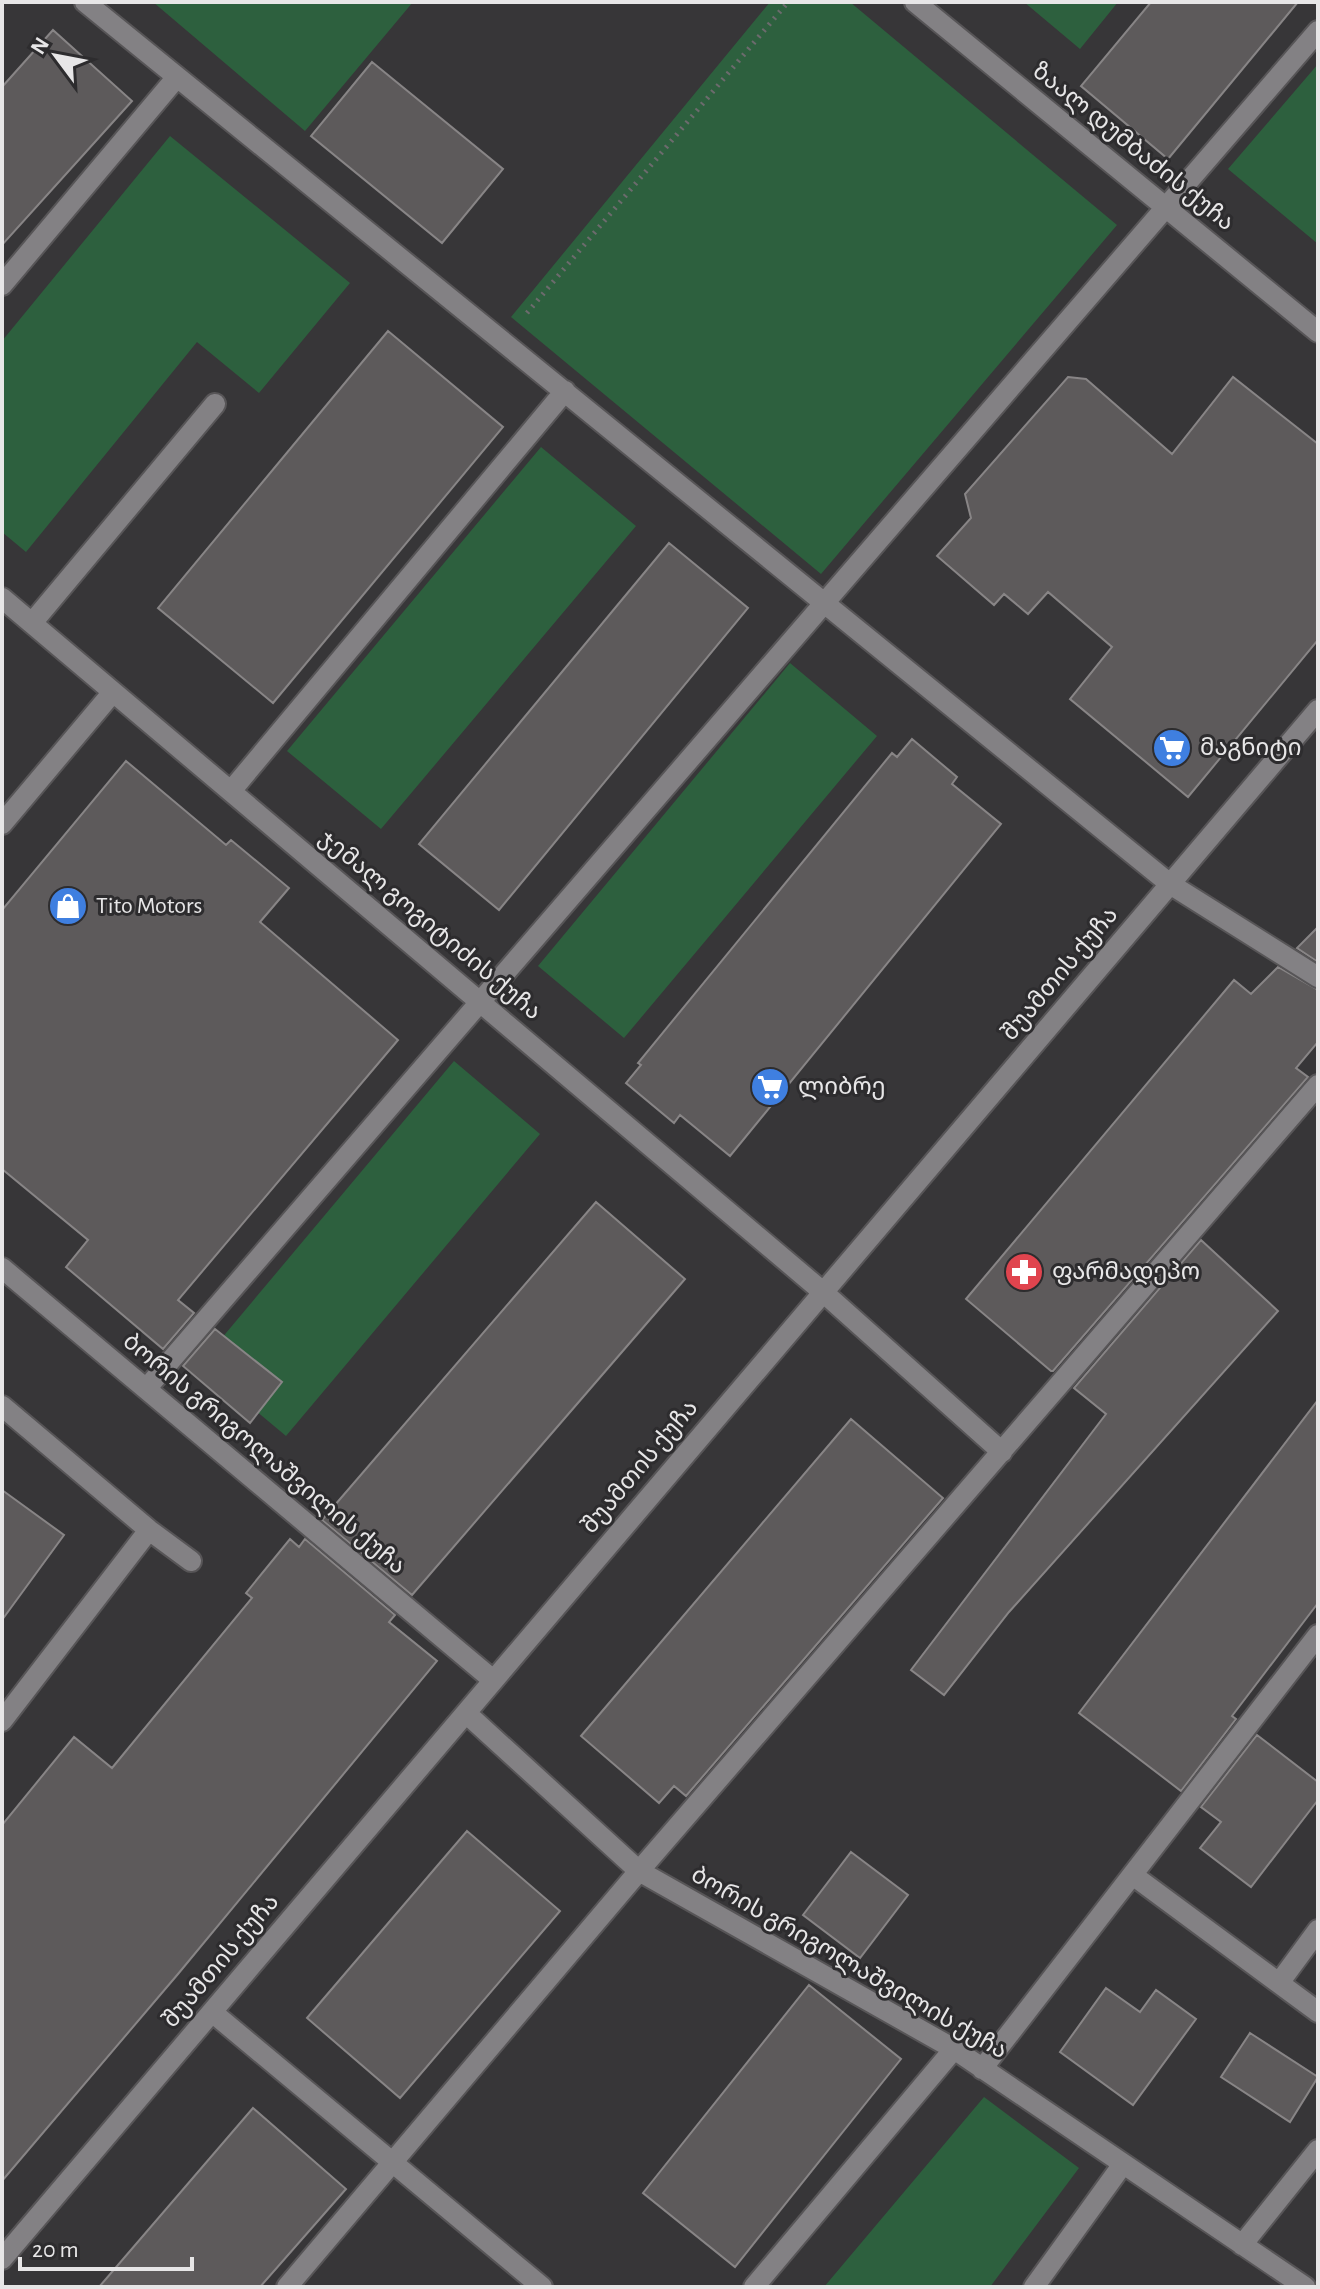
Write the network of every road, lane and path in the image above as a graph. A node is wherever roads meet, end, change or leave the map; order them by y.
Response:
1 (85, 2) edge
2 (788, 2) edge
3 (915, 2) edge
4 (1318, 31) edge
5 (177, 77) junction
6 (1166, 208) junction
7 (2, 285) edge
8 (1318, 332) edge
9 (503, 341) junction
10 (565, 391) junction
11 (215, 404) dead end
12 (2, 598) edge
13 (825, 603) junction
14 (32, 623) junction
15 (113, 692) junction
16 (1318, 710) edge
17 (231, 791) junction
18 (2, 824) edge
19 (1170, 884) junction
20 (1318, 977) edge
21 (481, 1002) junction
22 (1318, 1085) edge
23 (2, 1268) edge
24 (823, 1292) junction
25 (146, 1389) junction
26 (2, 1406) edge
27 (1002, 1452) junction
28 (149, 1530) junction
29 (191, 1561) dead end
30 (1318, 1635) edge
31 (493, 1680) junction
32 (466, 1713) junction
33 (2, 1721) edge
34 (639, 1871) junction
35 (1134, 1876) junction
36 (1318, 1930) edge
37 (1279, 1983) junction
38 (212, 2012) junction
39 (1318, 2012) edge
40 (954, 2049) junction
41 (982, 2069) junction
42 (1318, 2150) edge
43 (1123, 2164) junction
44 (392, 2165) junction
45 (1242, 2245) junction
46 (2, 2259) edge
47 (287, 2287) edge
48 (542, 2287) edge
49 (754, 2287) edge
50 (1034, 2287) edge
51 (1305, 2287) edge

1 - 5 street
2 - 9 path
3 - 6 street, ზაალ დუმბაძის ქუჩა
4 - 6 street
5 - 7 street
5 - 9 street
6 - 8 street, ზაალ დუმბაძის ქუჩა
6 - 13 street
9 - 10 street
10 - 13 street
10 - 17 street
11 - 14 street
12 - 14 street, ჯემალ გოგიტიძის ქუჩა
13 - 19 street
13 - 21 street
14 - 15 street, ჯემალ გოგიტიძის ქუჩა
15 - 17 street, ჯემალ გოგიტიძის ქუჩა
15 - 18 street
16 - 19 street, შუამთის ქუჩა
17 - 21 street, ჯემალ გოგიტიძის ქუჩა
19 - 20 street
19 - 24 street, შუამთის ქუჩა
21 - 24 street, ჯემალ გოგიტიძის ქუჩა
21 - 25 street
22 - 27 street
23 - 25 street, ბორის გრიგოლაშვილის ქუჩა
24 - 27 street, ჯემალ გოგიტიძის ქუჩა
24 - 31 street, შუამთის ქუჩა
25 - 31 street, ბორის გრიგოლაშვილის ქუჩა
26 - 28 street
27 - 34 street
28 - 29 street
28 - 33 street
30 - 35 street
31 - 32 street, შუამთის ქუჩა
32 - 34 street, ბორის გრიგოლაშვილის ქუჩა
32 - 38 street, შუამთის ქუჩა
34 - 40 street, ბორის გრიგოლაშვილის ქუჩა
34 - 44 street
35 - 37 street
35 - 41 street
36 - 37 street
37 - 39 street
38 - 44 street
38 - 46 street, შუამთის ქუჩა
40 - 41 street, ბორის გრიგოლაშვილის ქუჩა
40 - 49 street
41 - 43 street, ბორის გრიგოლაშვილის ქუჩა
42 - 45 street
43 - 45 street, ბორის გრიგოლაშვილის ქუჩა
43 - 50 street
44 - 47 street
44 - 48 street
45 - 51 street, ბორის გრიგოლაშვილის ქუჩა

